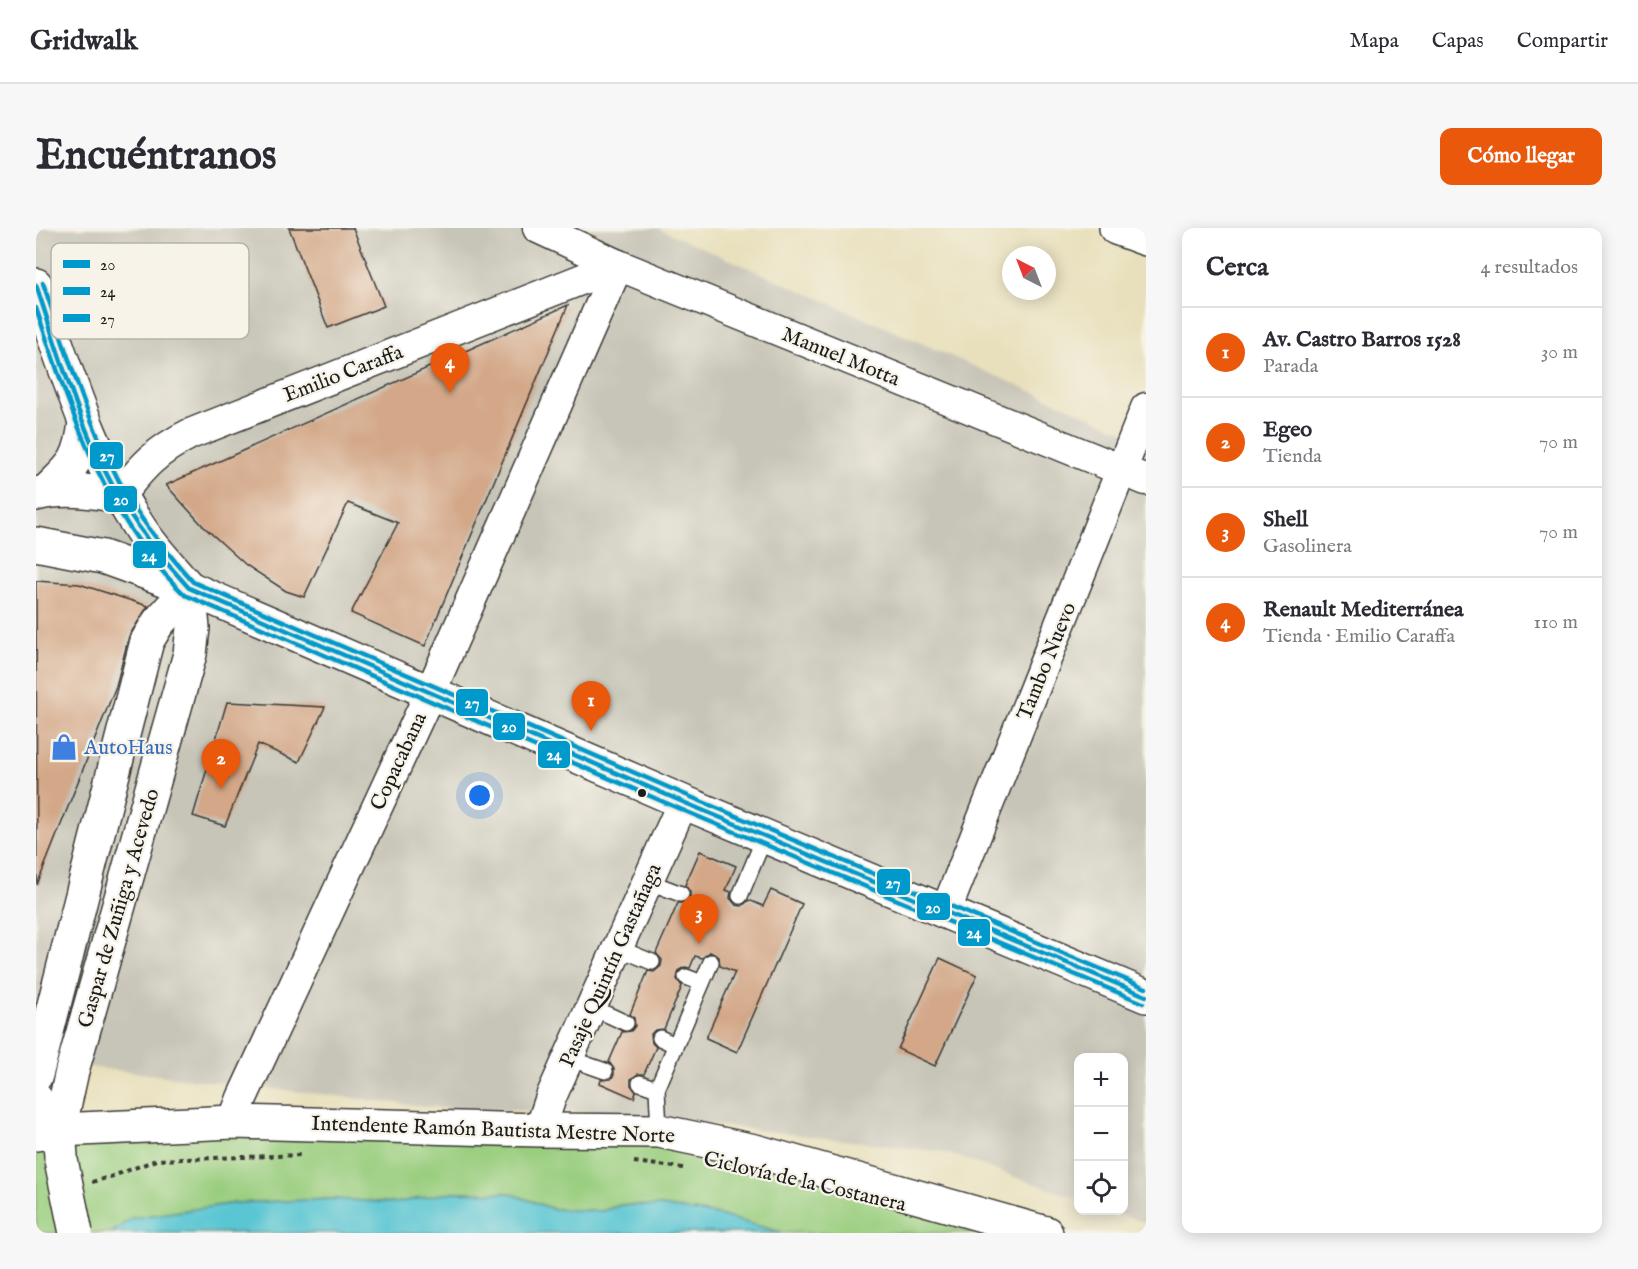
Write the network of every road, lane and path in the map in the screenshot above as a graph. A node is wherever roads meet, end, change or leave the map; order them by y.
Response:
1 (538, 228) edge
2 (1116, 228) edge
3 (1146, 239) edge
4 (618, 265) junction
5 (36, 285) edge
6 (51, 327) edge
7 (55, 339) edge
8 (1146, 408) edge
9 (85, 423) junction
10 (1134, 476) edge
11 (41, 493) edge
12 (120, 496) junction
13 (36, 544) edge
14 (189, 588) junction
15 (430, 693) junction
16 (683, 802) junction
17 (765, 837) junction
18 (647, 881) junction
19 (681, 894) dead end
20 (740, 896) dead end
21 (945, 913) junction
22 (618, 948) junction
23 (652, 962) dead end
24 (711, 962) dead end
25 (686, 976) dead end
26 (702, 983) junction
27 (1146, 996) edge
28 (591, 1007) junction
29 (626, 1023) dead end
30 (660, 1038) dead end
31 (675, 1045) junction
32 (568, 1058) junction
33 (605, 1071) dead end
34 (36, 1075) edge
35 (640, 1083) dead end
36 (657, 1089) junction
37 (36, 1099) edge
38 (233, 1122) junction
39 (540, 1130) junction
40 (659, 1131) junction
41 (52, 1141) edge
42 (310, 1155) dead end
43 (629, 1161) dead end
44 (694, 1170) dead end
45 (113, 1176) dead end
46 (76, 1233) edge
47 (1046, 1233) edge

1 - 4 street, Manuel Motta
2 - 3 main road
4 - 10 street, Manuel Motta
4 - 12 street, Emilio Caraffa
4 - 15 street, Copacabana
5 - 6 main road
7 - 9 main road
8 - 10 street, Tambo Nuevo
9 - 11 main road
9 - 12 main road
10 - 21 street, Tambo Nuevo
11 - 12 main road
12 - 14 main road
13 - 14 main road
14 - 15 main road
14 - 34 main road, Gaspar de Zuñiga y Acevedo
14 - 41 main road, Gaspar de Zuñiga y Acevedo
15 - 16 main road
15 - 38 street, Copacabana
16 - 17 main road
16 - 18 street, Pasaje Quintín Gastañaga
17 - 20 lane
17 - 21 main road
18 - 19 lane
18 - 22 street, Pasaje Quintín Gastañaga
21 - 27 main road
22 - 23 lane
22 - 28 street, Pasaje Quintín Gastañaga
24 - 26 lane
25 - 26 lane
26 - 31 lane
28 - 29 lane
28 - 32 street, Pasaje Quintín Gastañaga
30 - 31 lane
31 - 36 lane
32 - 33 lane
32 - 39 street, Pasaje Quintín Gastañaga
35 - 36 lane
36 - 40 lane
37 - 41 main road
38 - 39 main road, Intendente Ramón Bautista Mestre Norte
38 - 41 main road, Intendente Ramón Bautista Mestre Norte
39 - 40 main road, Intendente Ramón Bautista Mestre Norte
40 - 47 main road, Intendente Ramón Bautista Mestre Norte
41 - 46 main road, bridge
42 - 45 path
43 - 44 path, Ciclovía de la Costanera

